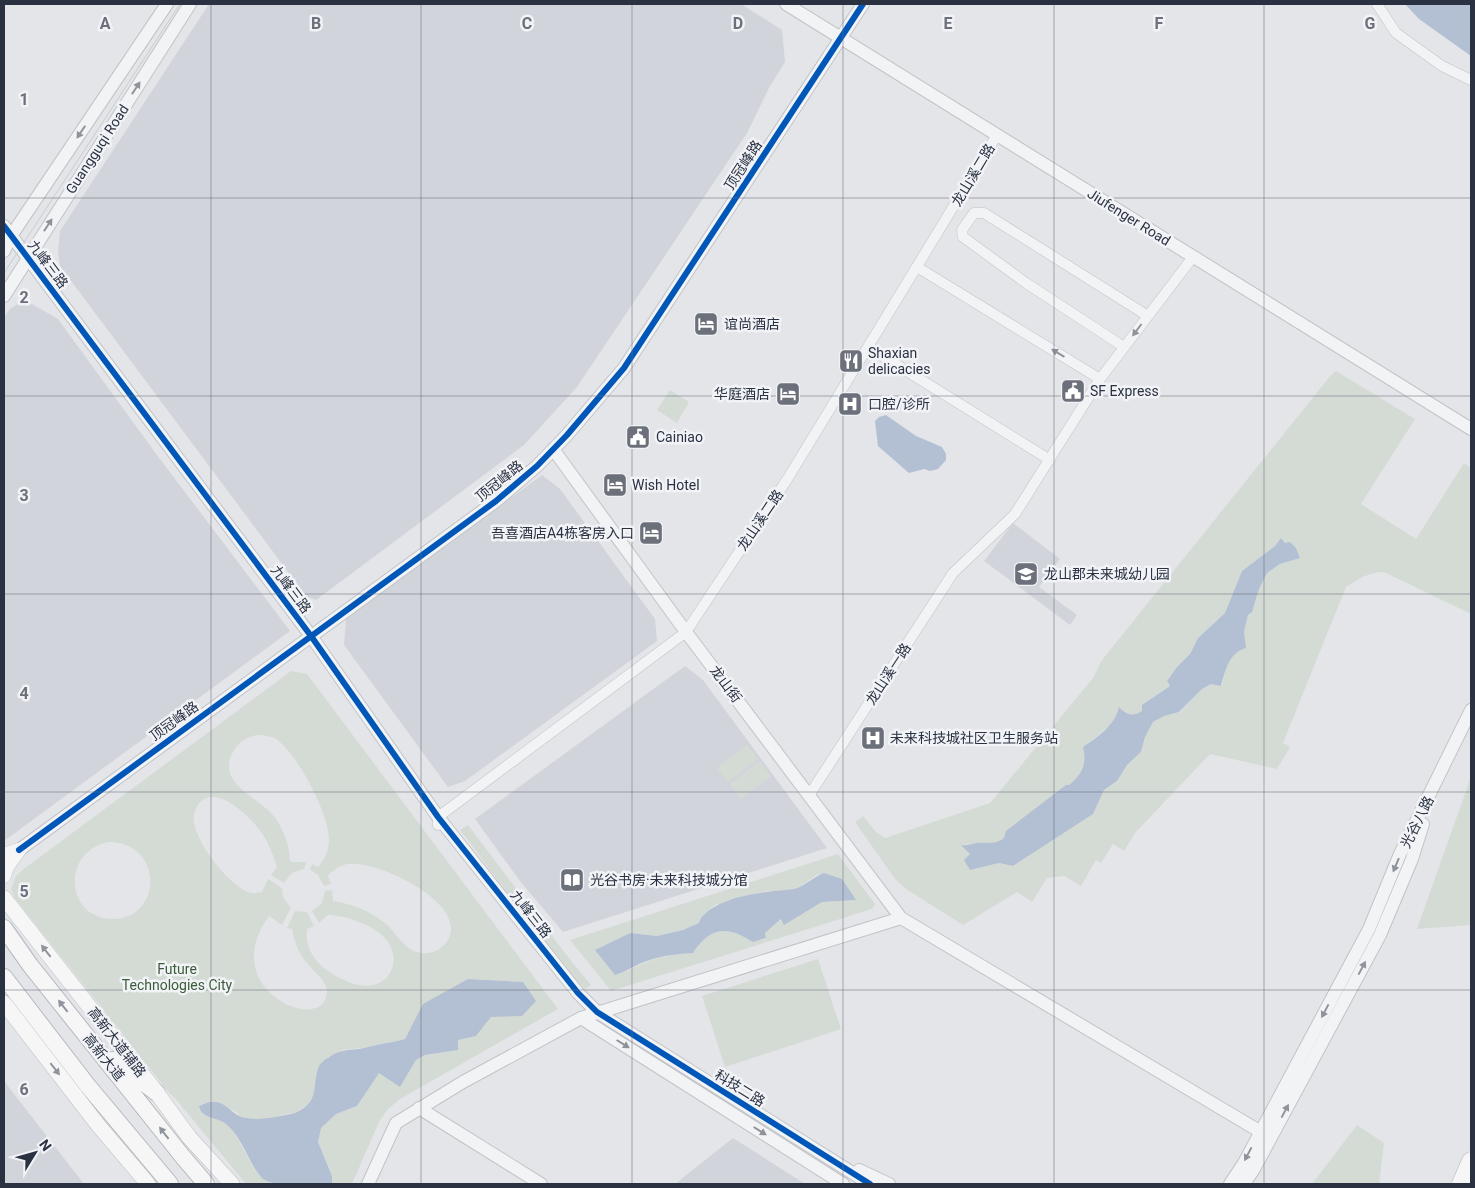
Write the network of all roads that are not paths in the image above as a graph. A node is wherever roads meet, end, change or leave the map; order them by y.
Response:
1 (167, 4) edge
2 (190, 4) edge
3 (786, 4) edge
4 (864, 4) edge
5 (1377, 4) edge
6 (841, 38) junction
7 (1471, 80) edge
8 (997, 135) junction
9 (8, 231) edge
10 (4, 251) edge
11 (1193, 256) junction
12 (27, 257) junction
13 (917, 267) junction
14 (4, 296) edge
15 (1148, 316) junction
16 (868, 347) junction
17 (1124, 347) junction
18 (1100, 379) junction
19 (1471, 429) edge
20 (553, 449) junction
21 (1050, 460) junction
22 (686, 632) junction
23 (311, 636) junction
24 (1471, 710) edge
25 (810, 794) junction
26 (438, 821) junction
27 (19, 850) junction
28 (4, 855) edge
29 (4, 876) edge
30 (5, 898) edge
31 (901, 918) junction
32 (4, 928) edge
33 (4, 977) edge
34 (4, 1003) edge
35 (597, 1012) junction
36 (581, 1018) junction
37 (94, 1045) junction
38 (88, 1086) junction
39 (157, 1093) junction
40 (419, 1108) junction
41 (98, 1125) junction
42 (1265, 1135) junction
43 (183, 1157) junction
44 (833, 1161) junction
45 (1471, 1161) edge
46 (826, 1174) junction
47 (166, 1179) edge
48 (147, 1184) edge
49 (206, 1184) edge
50 (232, 1184) edge
51 (368, 1184) edge
52 (541, 1184) edge
53 (838, 1184) edge
54 (843, 1184) edge
55 (870, 1184) edge
56 (889, 1184) edge
57 (1230, 1184) edge
58 (1244, 1184) edge
59 (1461, 1184) edge

1 -> 9 street, Guangguqi Road
12 -> 2 street, Guangguqi Road
3 - 6 street, Jiufenger Road
4 - 6 street, 顶冠峰路
5 - 7 street
6 - 8 street, Jiufenger Road
6 - 20 street, 顶冠峰路
8 - 11 street, Jiufenger Road
8 - 13 street, 龙山溪二路
9 - 10 street, Guangguqi Road
9 - 12 street, 九峰三路
11 - 15 street, 龙山溪一路
11 - 19 street, Jiufenger Road
12 - 14 street, Guangguqi Road
12 - 23 street, 九峰三路
13 - 16 street, 龙山溪二路
18 -> 13 street
15 -> 17 street, 龙山溪一路
15 - 17 street
16 - 21 street
16 - 22 street, 龙山溪二路
17 - 18 street, 龙山溪一路
18 - 21 street, 龙山溪一路
20 - 22 street, 龙山街
20 - 23 street, 顶冠峰路
21 - 25 street, 龙山溪一路
22 - 25 street, 龙山街
22 - 26 street, 龙山溪二路
23 - 26 street, 九峰三路
23 - 27 street, 顶冠峰路
24 - 42 street, 光谷八路
25 - 31 street, 龙山街
26 - 35 street, 九峰三路
27 - 28 main road
27 - 29 main road
39 -> 30 main road, 高新大道辅路
31 - 35 street
31 - 42 street
37 -> 32 highway, 高新大道
33 - 38 highway
34 -> 41 main road
35 - 36 street
35 - 44 street, 科技二路
36 - 40 street
36 -> 46 street, 科技二路
37 - 39 highway
43 -> 37 highway, 高新大道
38 - 41 main road
38 - 47 highway
39 - 50 main road, 高新大道辅路
40 - 51 street
40 - 52 street
41 - 48 main road
42 -> 57 street, 光谷八路
42 - 58 street, 光谷八路
43 - 47 highway
43 - 49 highway, 高新大道
44 - 55 street, 科技二路
44 - 56 street
45 - 59 highway
46 - 53 street
46 - 54 street, 科技二路

